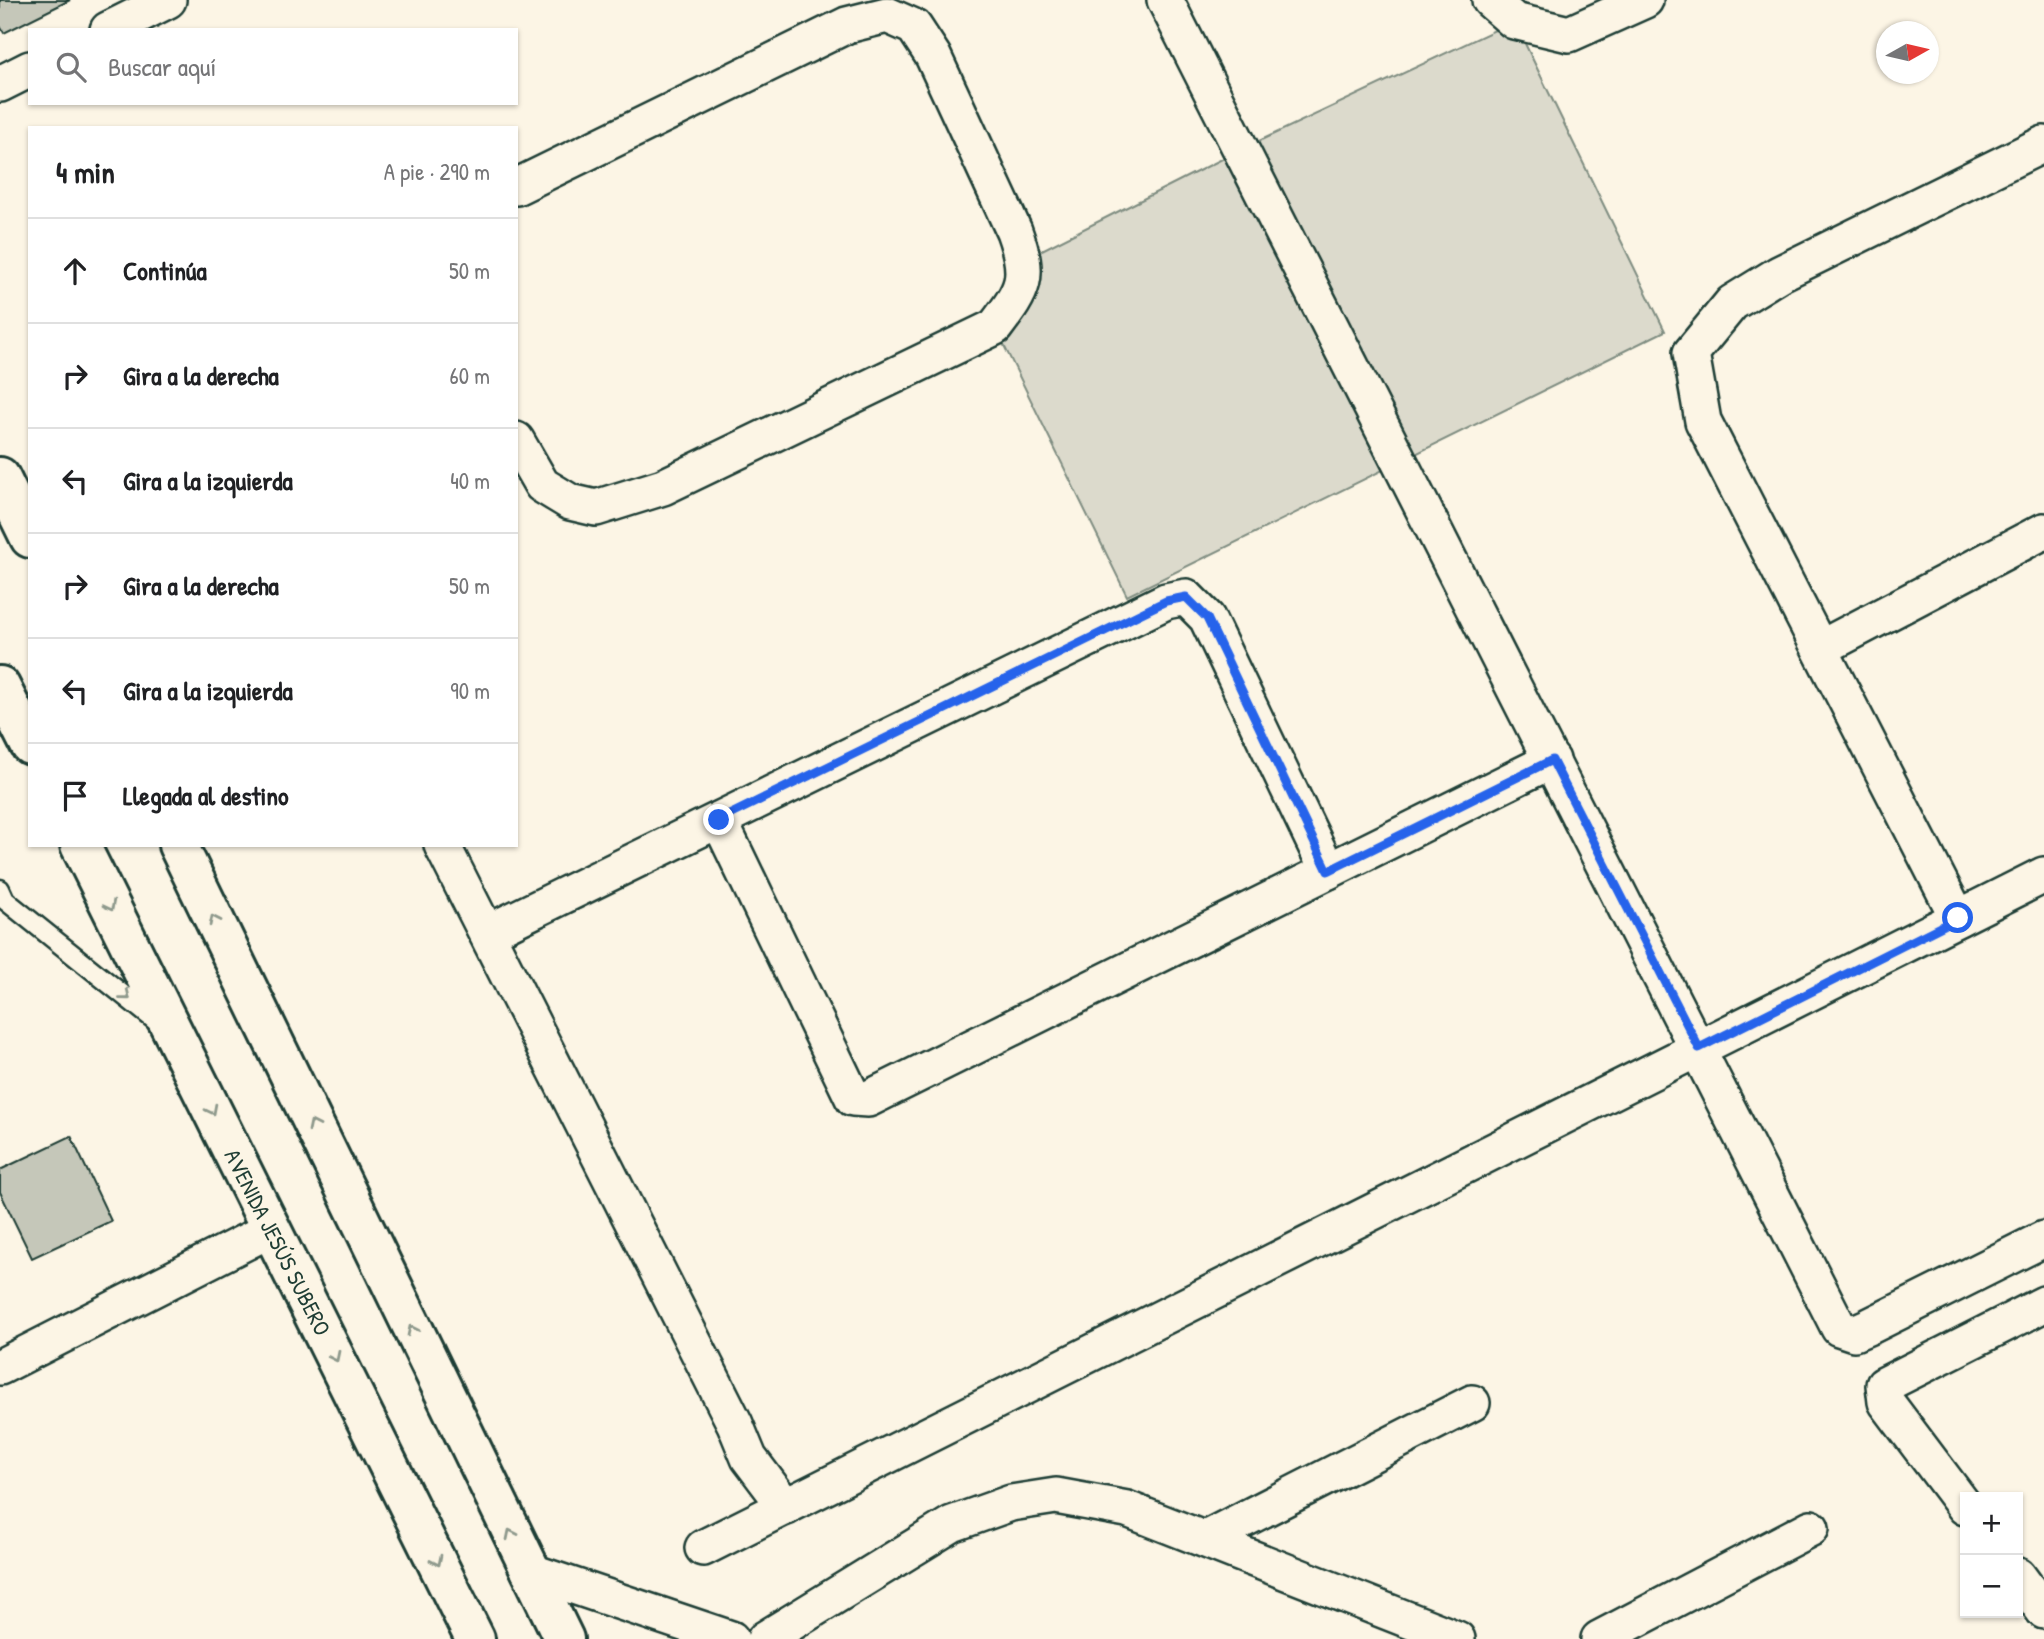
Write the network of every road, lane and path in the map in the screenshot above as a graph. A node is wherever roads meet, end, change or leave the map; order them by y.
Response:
1 (168, 0) edge
2 (1165, 0) edge
3 (1490, 0) edge
4 (1645, 0) edge
5 (112, 28) edge
6 (28, 70) edge
7 (0, 84) edge
8 (2044, 144) edge
9 (518, 186) edge
10 (518, 443) edge
11 (0, 477) edge
12 (2044, 531) edge
13 (28, 534) edge
14 (1821, 649) junction
15 (0, 686) edge
16 (28, 741) edge
17 (1552, 760) junction
18 (719, 820) junction
19 (81, 847) edge
20 (179, 847) edge
21 (443, 847) edge
22 (1328, 871) junction
23 (2044, 875) edge
24 (0, 890) edge
25 (1958, 918) junction
26 (487, 933) junction
27 (175, 1036) junction
28 (1699, 1048) junction
29 (271, 1229) junction
30 (2044, 1239) edge
31 (2044, 1304) edge
32 (0, 1367) edge
33 (1472, 1403) dead end
34 (1960, 1500) edge
35 (786, 1507) junction
36 (1811, 1528) dead end
37 (1205, 1539) junction
38 (704, 1548) dead end
39 (529, 1571) junction
40 (2023, 1583) edge
41 (2044, 1611) edge
42 (475, 1639) edge
43 (564, 1639) edge
44 (731, 1639) edge
45 (765, 1639) edge
46 (1457, 1639) edge
47 (1599, 1639) edge

1 - 5 street
2 - 17 street
3 - 4 street
6 - 7 street
8 - 14 street
9 - 10 street
11 - 13 main road
12 - 14 street
14 - 25 street
15 - 16 main road
17 - 22 street
17 - 28 street
18 - 22 street
18 - 22 street
18 - 26 street
19 -> 27 main road, AVENIDA JESÚS SUBERO
39 -> 20 main road
21 - 26 street
23 - 25 street
24 -> 27 lane
25 - 28 street
26 - 35 street
27 -> 29 main road, AVENIDA JESÚS SUBERO
28 - 30 street
28 - 35 street
29 - 32 street
29 -> 42 main road, AVENIDA JESÚS SUBERO
31 - 34 street
33 - 37 street
35 - 38 street
36 - 47 street
37 - 45 street
37 - 46 street
39 - 43 main road
39 - 44 street
40 - 41 street

